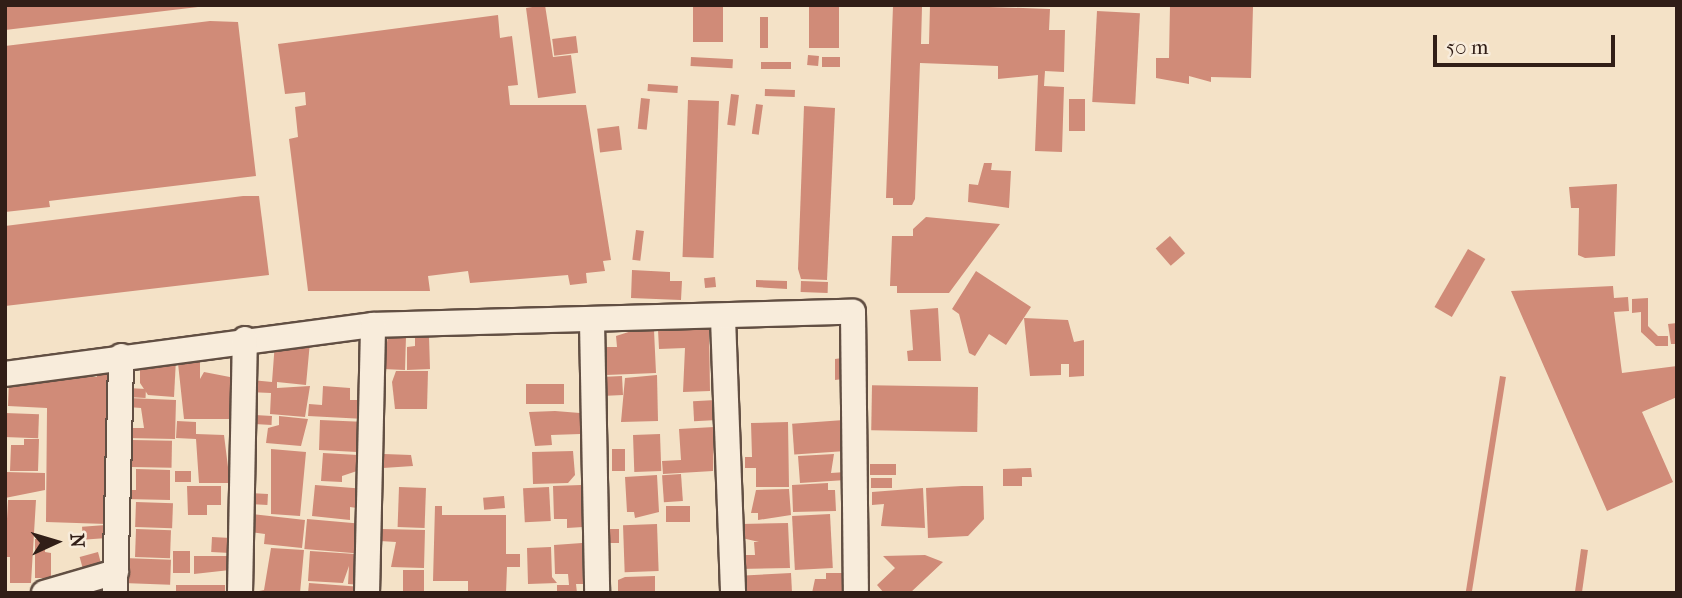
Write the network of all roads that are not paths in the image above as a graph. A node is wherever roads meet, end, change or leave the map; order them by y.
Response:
1 (723, 318) junction
2 (592, 322) junction
3 (373, 325) junction
4 (246, 339) junction
5 (121, 355) junction
6 (5, 374) edge
7 (115, 582) edge
8 (44, 593) edge
9 (240, 593) edge
10 (367, 593) edge
11 (597, 593) edge
12 (733, 593) edge
13 (856, 593) edge

1 - 2 street
1 - 12 street
1 - 13 street
2 - 3 street
2 - 11 street
3 - 4 street
3 - 10 street
4 - 5 street
4 - 9 street
5 - 6 street
5 - 7 street
7 - 8 street

